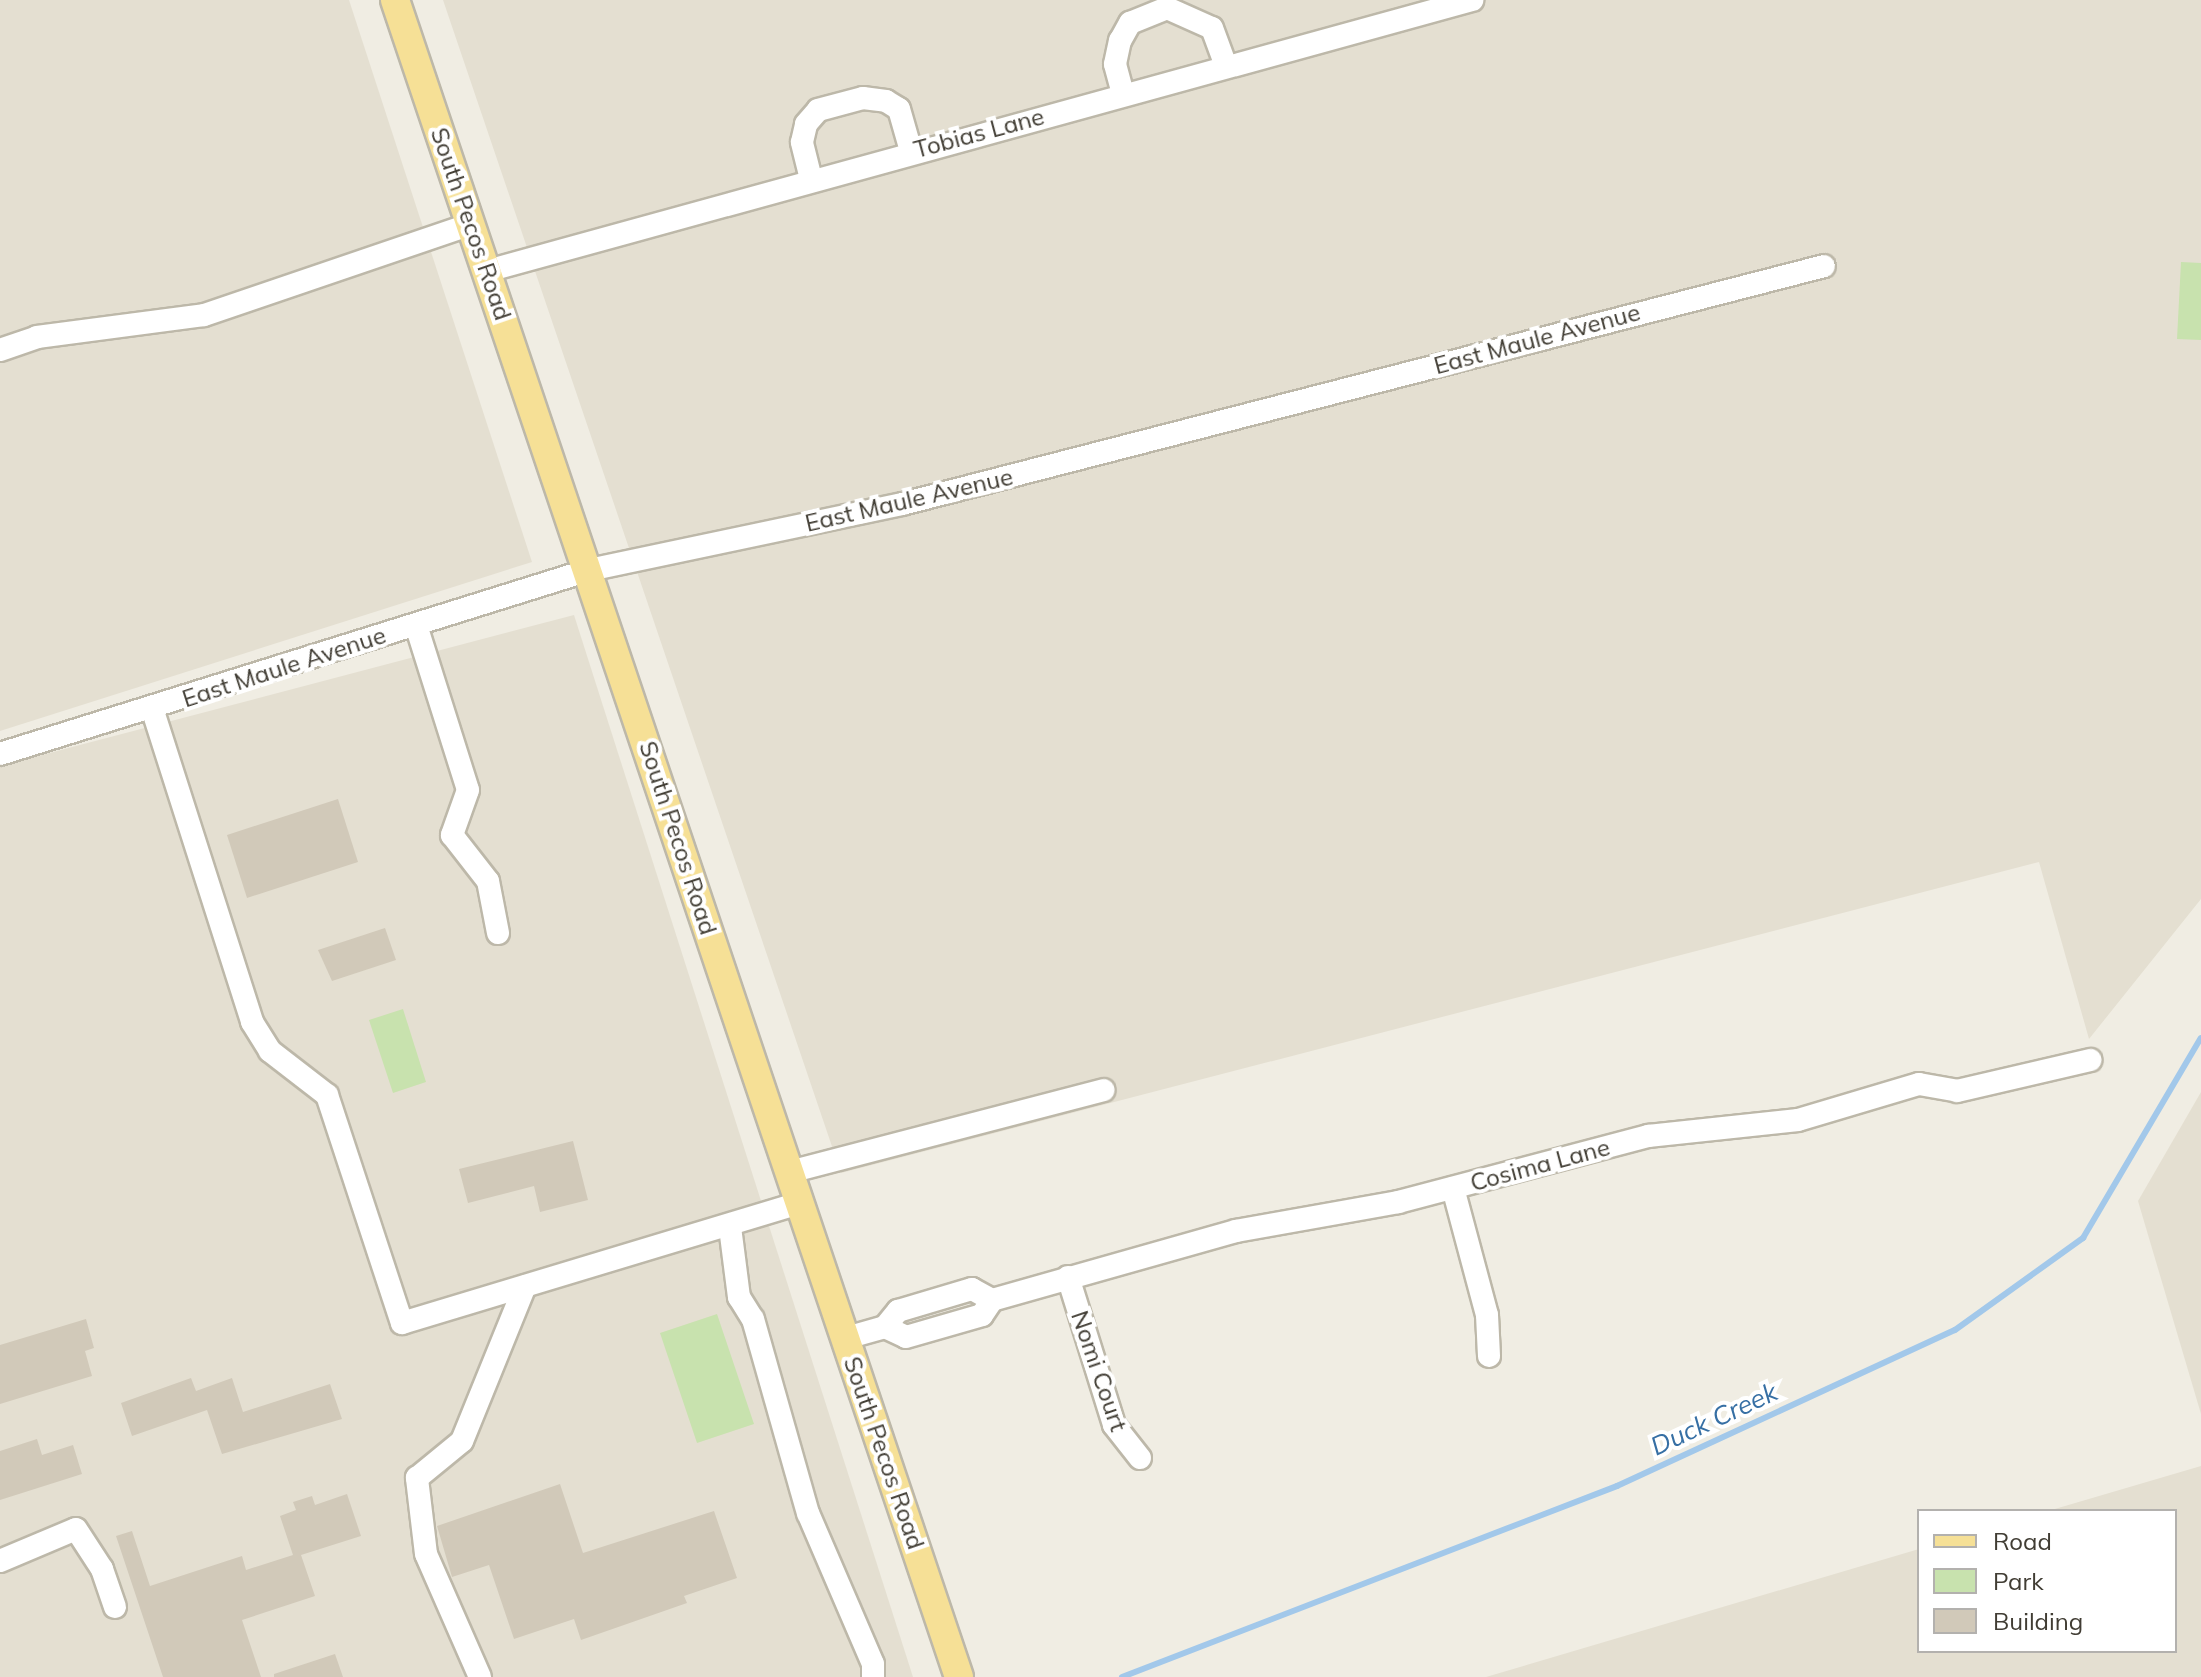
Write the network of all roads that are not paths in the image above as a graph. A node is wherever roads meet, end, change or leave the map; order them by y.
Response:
1 (395, 0) edge
2 (1472, 0) edge
3 (1226, 66) junction
4 (1123, 94) junction
5 (911, 151) junction
6 (811, 179) junction
7 (471, 224) junction
8 (1824, 266) dead end
9 (487, 271) junction
10 (0, 350) edge
11 (589, 570) junction
12 (416, 625) junction
13 (152, 708) junction
14 (0, 754) edge
15 (498, 933) dead end
16 (2090, 1060) dead end
17 (1103, 1090) dead end
18 (789, 1172) junction
19 (1453, 1188) junction
20 (800, 1203) junction
21 (730, 1227) junction
22 (1068, 1277) junction
23 (525, 1286) junction
24 (943, 1298) junction
25 (992, 1300) junction
26 (951, 1324) junction
27 (885, 1327) junction
28 (846, 1338) junction
29 (1489, 1356) dead end
30 (1140, 1458) dead end
31 (0, 1561) edge
32 (115, 1607) dead end
33 (480, 1677) edge
34 (873, 1677) edge
35 (959, 1677) edge

1 - 7 main road, South Pecos Road
2 - 3 street, Tobias Lane
3 - 4 street, Tobias Lane
3 - 4 street
4 - 5 street, Tobias Lane
5 - 6 street, Tobias Lane
5 - 6 street
6 - 9 street, Tobias Lane
7 - 9 main road, South Pecos Road
7 - 10 street
8 - 11 street, East Maule Avenue
9 - 11 main road, South Pecos Road
11 - 12 street, East Maule Avenue
11 - 18 main road, South Pecos Road
12 - 13 street, East Maule Avenue
12 - 15 street
13 - 14 street, East Maule Avenue
13 - 23 street
16 - 19 street, Cosima Lane
17 - 18 street
18 - 20 main road, South Pecos Road
19 - 22 street, Cosima Lane
19 - 29 street
20 - 21 street
20 - 28 main road, South Pecos Road
21 - 23 street
21 - 34 street
22 - 25 street, Cosima Lane
22 - 30 street, Nomi Court
23 - 33 street
24 - 25 street, Cosima Lane
24 - 26 street
24 - 27 street, Cosima Lane
25 - 26 street, Cosima Lane
26 - 27 street, Cosima Lane
27 - 28 street, Cosima Lane
28 - 35 main road, South Pecos Road
31 - 32 street

